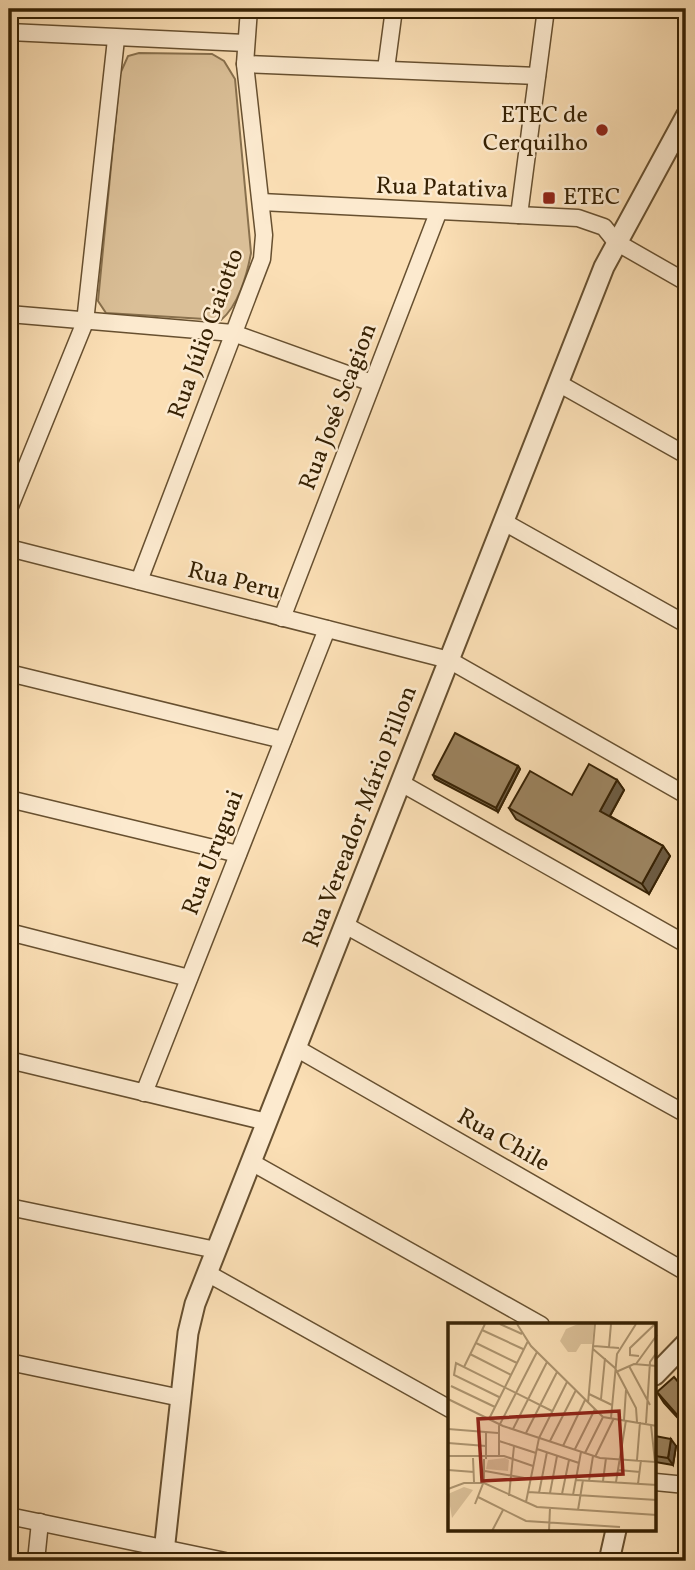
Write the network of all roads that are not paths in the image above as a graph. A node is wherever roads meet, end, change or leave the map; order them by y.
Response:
1 (249, 9) edge
2 (394, 9) edge
3 (546, 9) edge
4 (9, 32) edge
5 (116, 39) junction
6 (245, 43) junction
7 (245, 64) junction
8 (386, 69) junction
9 (537, 76) junction
10 (686, 116) edge
11 (261, 202) junction
12 (438, 213) junction
13 (519, 215) junction
14 (616, 242) junction
15 (686, 282) edge
16 (9, 314) edge
17 (85, 322) junction
18 (233, 333) junction
19 (372, 383) junction
20 (558, 383) junction
21 (686, 455) edge
22 (9, 509) edge
23 (504, 522) junction
24 (9, 548) edge
25 (139, 581) junction
26 (282, 618) junction
27 (686, 624) edge
28 (327, 629) junction
29 (449, 660) junction
30 (9, 673) edge
31 (283, 740) junction
32 (401, 783) junction
33 (686, 795) edge
34 (9, 799) edge
35 (238, 854) junction
36 (345, 925) junction
37 (9, 932) edge
38 (686, 944) edge
39 (189, 978) junction
40 (296, 1048) junction
41 (9, 1060) edge
42 (144, 1093) junction
43 (686, 1114) edge
44 (267, 1122) junction
45 (251, 1162) junction
46 (9, 1207) edge
47 (216, 1250) junction
48 (686, 1272) edge
49 (207, 1273) junction
50 (537, 1323) edge
51 (686, 1343) edge
52 (9, 1362) edge
53 (656, 1374) edge
54 (181, 1398) junction
55 (448, 1408) edge
56 (656, 1482) edge
57 (686, 1485) edge
58 (9, 1516) edge
59 (40, 1522) junction
60 (615, 1532) edge
61 (164, 1555) edge
62 (36, 1561) edge
63 (225, 1561) edge
64 (609, 1561) edge

1 - 6 street, Rua Júlio Gaiotto
2 - 8 street
3 - 9 street
4 - 5 street
5 - 6 street
5 - 17 street
6 - 7 street, Rua Júlio Gaiotto
7 - 8 street
7 - 11 street, Rua Júlio Gaiotto
8 - 9 street
9 - 13 street
10 - 14 street, Rua Vereador Mário Pillon
11 - 12 street, Rua Patativa
11 - 18 street, Rua Júlio Gaiotto
12 - 13 street, Rua Patativa
12 - 19 street, Rua José Scagion
13 - 14 street, Rua Patativa
14 - 15 street, Rua Patativa
14 - 20 street, Rua Vereador Mário Pillon
16 - 17 street
17 - 18 street
17 - 22 street
18 - 19 street
18 - 25 street, Rua Júlio Gaiotto
19 - 26 street, Rua José Scagion
20 - 21 street
20 - 23 street, Rua Vereador Mário Pillon
23 - 27 street
23 - 29 street, Rua Vereador Mário Pillon
24 - 25 street, Rua Peru
25 - 26 street, Rua Peru
26 - 28 street, Rua Peru
28 - 29 street, Rua Peru
28 - 31 street, Rua Uruguai
29 - 32 street, Rua Vereador Mário Pillon
29 - 33 street, Rua Peru
30 - 31 street
31 - 35 street, Rua Uruguai
32 - 36 street, Rua Vereador Mário Pillon
32 - 38 street
34 - 35 street
35 - 39 street, Rua Uruguai
36 - 40 street, Rua Vereador Mário Pillon
36 - 43 street
37 - 39 street
39 - 42 street, Rua Uruguai
40 - 44 street, Rua Vereador Mário Pillon
40 - 48 street, Rua Chile
41 - 42 street
42 - 44 street
44 - 45 street, Rua Vereador Mário Pillon
45 - 47 street, Rua Vereador Mário Pillon
45 - 50 street
46 - 47 street
47 - 49 street, Rua Vereador Mário Pillon
49 - 54 street, Rua Vereador Mário Pillon
49 - 55 street
51 - 53 street
52 - 54 street
54 - 61 street, Rua Vereador Mário Pillon
56 - 57 street
58 - 59 street
59 - 61 street
59 - 62 street
60 - 64 street
61 - 63 street

